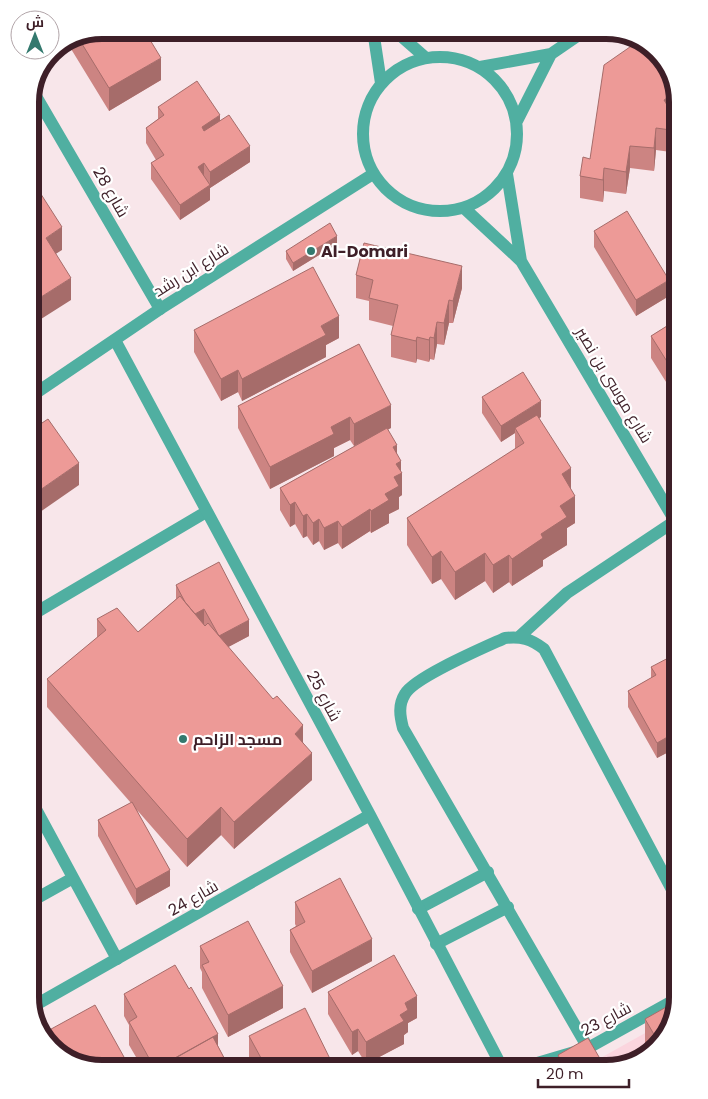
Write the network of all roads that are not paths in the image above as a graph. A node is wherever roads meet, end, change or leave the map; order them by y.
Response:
1 (374, 39) edge
2 (404, 39) edge
3 (573, 39) edge
4 (551, 54) junction
5 (426, 58) junction
6 (480, 67) junction
7 (381, 84) junction
8 (39, 101) edge
9 (517, 121) junction
10 (373, 174) junction
11 (507, 174) junction
12 (464, 208) junction
13 (521, 261) junction
14 (160, 309) junction
15 (115, 340) junction
16 (39, 391) edge
17 (669, 509) edge
18 (206, 512) junction
19 (669, 527) edge
20 (39, 611) edge
21 (519, 636) junction
22 (39, 815) edge
23 (370, 815) junction
24 (488, 872) junction
25 (73, 878) junction
26 (669, 884) edge
27 (39, 897) edge
28 (508, 906) junction
29 (418, 909) junction
30 (436, 944) junction
31 (118, 960) junction
32 (39, 1003) edge
33 (669, 1003) edge
34 (588, 1048) junction
35 (497, 1060) edge
36 (547, 1060) edge

1 - 7 street
2 - 5 street
3 - 4 street
4 - 6 street
4 - 9 street
5 - 6 street
5 - 7 street
6 - 9 street
7 - 10 street
8 - 14 street, شارع 28
9 - 11 street
10 - 12 street
10 - 14 street, شارع ابن رشد
11 - 12 street
11 - 13 street, شارع موسى بن نصير
12 - 13 street, شارع موسى بن نصير
13 - 17 street, شارع موسى بن نصير
14 - 15 street, شارع ابن رشد
15 - 16 street, شارع ابن رشد
15 - 18 street, شارع 25
18 - 20 street
18 - 23 street, شارع 25
19 - 21 street
21 - 24 street
21 - 26 street
22 - 25 street
23 - 29 street, شارع 25
23 - 31 street, شارع 24
24 - 28 street
24 - 29 street
25 - 27 street
25 - 31 street
28 - 30 street
28 - 34 street
29 - 30 street, شارع 25
30 - 35 street, شارع 25
31 - 32 street, شارع 24
33 - 34 street, شارع 23
34 - 36 street, شارع 23

